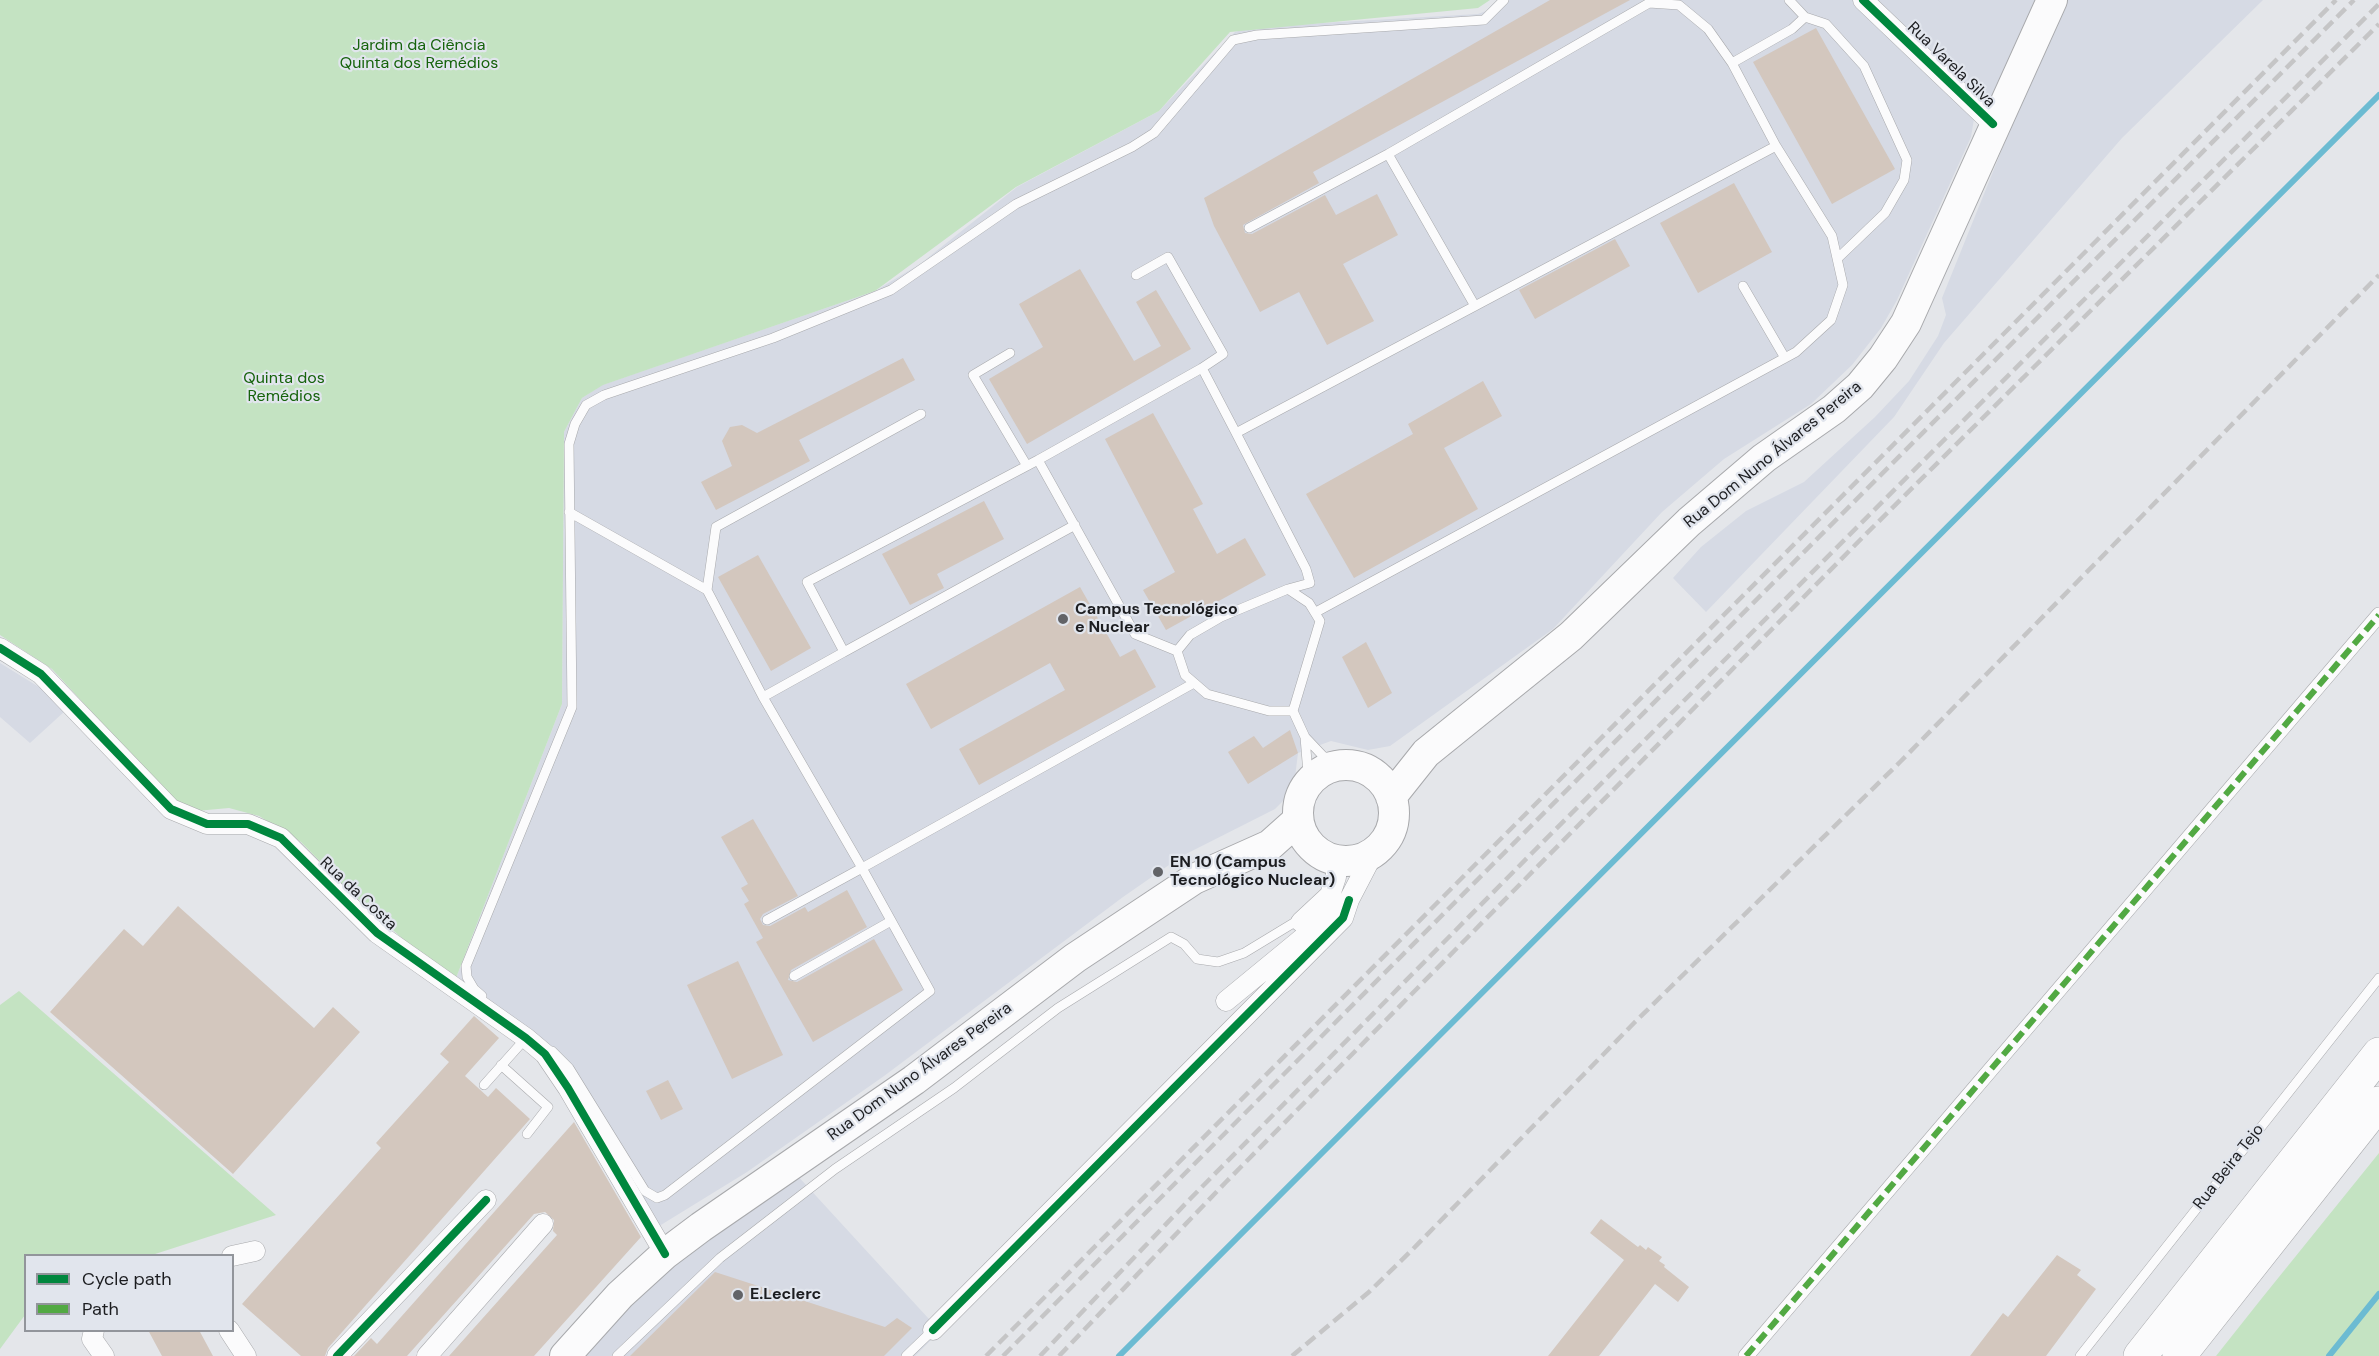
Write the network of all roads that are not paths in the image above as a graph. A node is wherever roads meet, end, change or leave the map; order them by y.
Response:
1 (1504, 0) edge
2 (1789, 0) edge
3 (1863, 0) edge
4 (2052, 0) edge
5 (1805, 17) junction
6 (1732, 63) junction
7 (1993, 124) junction
8 (1776, 146) junction
9 (1388, 154) junction
10 (1249, 228) dead end
11 (1838, 258) junction
12 (1136, 275) dead end
13 (1743, 286) dead end
14 (1475, 306) junction
15 (1010, 353) dead end
16 (1785, 358) junction
17 (1202, 368) junction
18 (921, 414) dead end
19 (1236, 433) junction
20 (1038, 460) junction
21 (1027, 466) junction
22 (569, 512) junction
23 (1075, 525) junction
24 (1288, 588) junction
25 (707, 590) junction
26 (1316, 612) junction
27 (2379, 615) edge
28 (0, 648) edge
29 (1177, 651) junction
30 (844, 652) junction
31 (1194, 683) junction
32 (763, 697) junction
33 (1293, 711) junction
34 (1305, 737) junction
35 (1426, 753) junction
36 (1354, 768) junction
37 (1391, 797) junction
38 (1303, 821) junction
39 (1374, 852) junction
40 (1336, 860) junction
41 (862, 868) junction
42 (1349, 900) junction
43 (1318, 908) junction
44 (767, 920) dead end
45 (891, 921) junction
46 (794, 976) dead end
47 (2379, 978) edge
48 (526, 1038) junction
49 (2379, 1054) edge
50 (501, 1065) junction
51 (484, 1085) dead end
52 (2379, 1103) edge
53 (527, 1134) dead end
54 (486, 1200) dead end
55 (543, 1224) dead end
56 (255, 1251) dead end
57 (665, 1254) junction
58 (234, 1256) edge
59 (933, 1330) joint
60 (94, 1332) edge
61 (230, 1332) edge
62 (104, 1356) edge
63 (246, 1356) edge
64 (337, 1356) edge
65 (427, 1356) edge
66 (565, 1356) edge
67 (617, 1356) edge
68 (906, 1356) edge
69 (1746, 1356) edge
70 (2080, 1356) edge
71 (2140, 1356) edge
72 (2179, 1356) edge

1 - 22 lane
2 - 5 lane
3 - 7 street, Rua Varela Silva
4 - 7 main road, Rua Dom Nuno Álvares Pereira
5 - 6 lane
5 - 11 lane
6 - 8 lane
6 - 9 lane
7 - 35 main road, Rua Dom Nuno Álvares Pereira
8 - 11 lane
8 - 14 lane
9 - 10 lane
9 - 14 lane
11 - 16 lane
12 - 17 lane
13 - 16 lane
14 - 19 lane
15 - 21 lane
16 - 26 lane
17 - 19 lane
17 - 20 lane
18 - 25 lane
19 - 24 lane
20 - 21 lane
20 - 23 lane
21 - 30 lane
22 - 25 lane
22 - 45 lane
23 - 29 lane
23 - 30 lane
24 - 26 lane
24 - 29 lane
25 - 32 lane
26 - 33 lane
27 - 69 street
28 - 48 street, Rua da Costa
29 - 31 lane
30 - 32 lane
31 - 33 lane
31 - 41 lane
32 - 41 lane
33 - 34 lane
34 - 36 lane
34 - 38 lane
35 - 36 main road
35 - 37 main road, Rua Dom Nuno Álvares Pereira
36 - 37 main road
36 - 38 main road
37 - 39 main road
38 - 40 main road
38 - 57 main road, Rua Dom Nuno Álvares Pereira
39 - 40 main road
39 - 42 street
40 - 43 street
41 - 44 lane
41 - 45 lane
42 - 43 street
42 - 59 street
43 - 67 lane
45 - 46 lane
47 - 70 lane, Rua Beira Tejo
48 - 50 lane
48 - 57 street, Rua da Costa
49 - 71 highway
50 - 51 lane
50 - 53 lane
52 - 72 highway
54 - 64 street
55 - 65 street
56 - 58 street
57 - 66 main road, Rua Dom Nuno Álvares Pereira
59 - 68 lane
60 - 62 street
61 - 63 street

